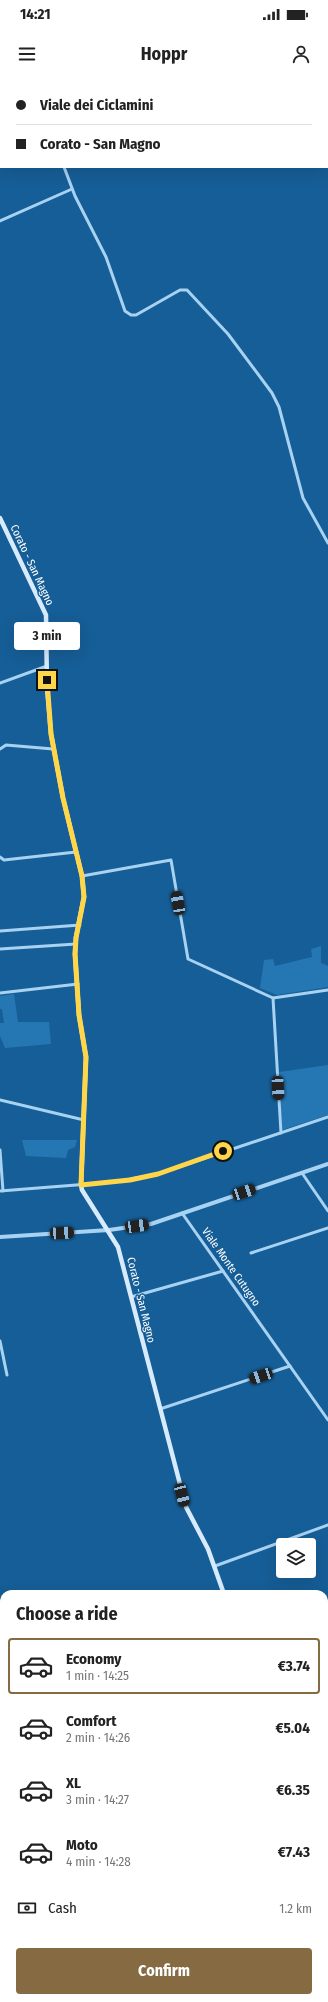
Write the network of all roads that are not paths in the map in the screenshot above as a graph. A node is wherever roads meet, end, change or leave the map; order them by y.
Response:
1 (64, 168) edge
2 (72, 189) junction
3 (0, 221) edge
4 (0, 518) edge
5 (328, 543) edge
6 (47, 666) junction
7 (0, 683) edge
8 (53, 748) junction
9 (0, 749) edge
10 (76, 852) junction
11 (0, 857) edge
12 (82, 876) junction
13 (80, 925) junction
14 (0, 931) edge
15 (76, 944) junction
16 (0, 949) edge
17 (78, 984) junction
18 (328, 990) edge
19 (0, 993) edge
20 (273, 998) junction
21 (0, 1100) edge
22 (328, 1116) edge
23 (84, 1120) junction
24 (281, 1133) junction
25 (0, 1150) edge
26 (328, 1164) edge
27 (302, 1173) junction
28 (81, 1185) junction
29 (2, 1191) edge
30 (328, 1211) edge
31 (182, 1214) junction
32 (328, 1228) edge
33 (109, 1230) junction
34 (0, 1237) edge
35 (251, 1253) dead end
36 (223, 1271) junction
37 (131, 1297) junction
38 (0, 1341) edge
39 (290, 1366) junction
40 (7, 1375) dead end
41 (160, 1409) junction
42 (328, 1420) edge
43 (328, 1525) edge
44 (215, 1566) junction
45 (223, 1590) edge

1 - 2 street
2 - 3 street
2 - 5 street
4 - 6 main road, Corato - San Magno
6 - 7 street
6 - 8 main road, Corato - San Magno
8 - 9 street
8 - 10 main road, Corato - San Magno
10 - 11 street
10 - 12 main road, Corato - San Magno
12 - 13 main road, Corato - San Magno
12 - 20 street
13 - 14 street
13 - 15 main road, Corato - San Magno
15 - 16 street
15 - 17 main road, Corato - San Magno
17 - 19 street
17 - 23 main road, Corato - San Magno
18 - 20 street
20 - 24 street
21 - 23 street
22 - 24 street
23 - 28 main road, Corato - San Magno
24 - 28 street
25 - 29 street
26 - 27 street
27 - 30 street
27 - 31 street
28 - 29 street
28 - 33 main road, Corato - San Magno
31 - 33 street
31 - 36 street, Viale Monte Cutugno
32 - 35 street
33 - 34 street
33 - 37 main road, Corato - San Magno
36 - 37 street
36 - 39 street, Viale Monte Cutugno
37 - 41 main road, Corato - San Magno
38 - 40 street
39 - 41 street
39 - 42 street, Viale Monte Cutugno
41 - 44 main road, Corato - San Magno
43 - 44 street
44 - 45 main road, Corato - San Magno

